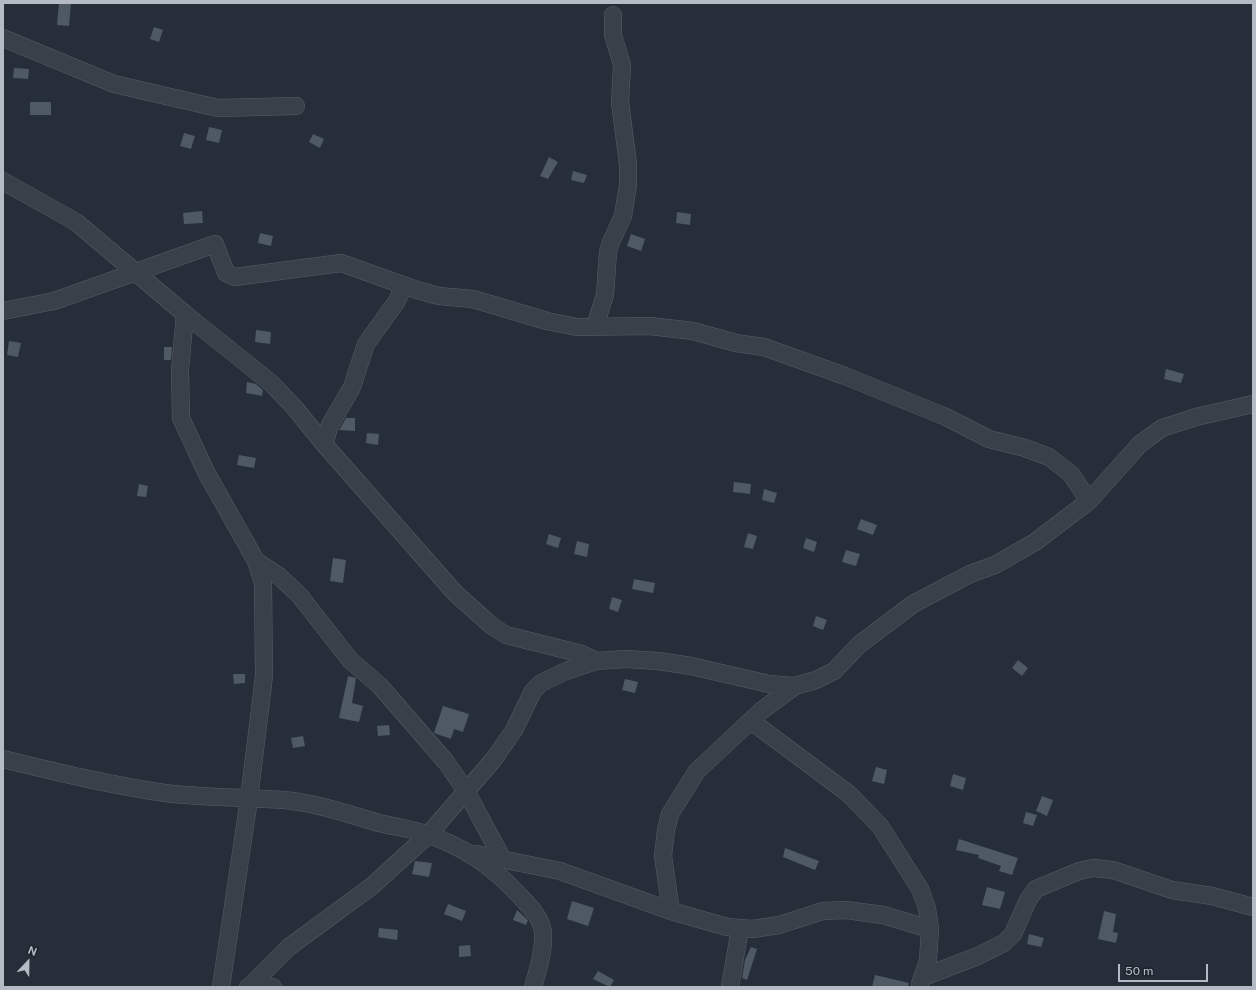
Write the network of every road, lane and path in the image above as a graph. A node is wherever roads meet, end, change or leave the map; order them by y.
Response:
1 (613, 15) dead end
2 (3, 38) edge
3 (296, 106) dead end
4 (3, 181) edge
5 (136, 271) junction
6 (404, 285) junction
7 (3, 311) edge
8 (185, 314) junction
9 (595, 326) junction
10 (1253, 404) edge
11 (324, 444) junction
12 (1089, 501) junction
13 (256, 561) junction
14 (596, 662) junction
15 (795, 686) junction
16 (751, 721) junction
17 (3, 759) edge
18 (466, 791) junction
19 (249, 799) junction
20 (428, 835) junction
21 (471, 853) junction
22 (503, 860) junction
23 (1253, 907) edge
24 (671, 911) junction
25 (740, 928) junction
26 (930, 930) junction
27 (921, 982) edge
28 (221, 987) edge
29 (248, 987) edge
30 (273, 987) edge
31 (533, 987) edge
32 (730, 987) edge

1 - 9 street
2 - 3 street
4 - 5 street
5 - 6 street
5 - 7 street
5 - 8 street
6 - 9 street
6 - 11 street
8 - 11 street
8 - 13 street
9 - 12 street
10 - 12 street
11 - 14 street
12 - 15 street
13 - 18 street
13 - 19 street
14 - 15 street
14 - 18 street
15 - 16 street
16 - 24 street
16 - 26 street
17 - 19 street
18 - 20 street
18 - 22 street
19 - 20 street
19 - 28 street
20 - 21 street
20 - 29 street
21 - 22 street
21 - 31 street
22 - 24 street
23 - 27 street
24 - 25 street
25 - 26 street
25 - 32 street
26 - 27 street
29 - 30 street

